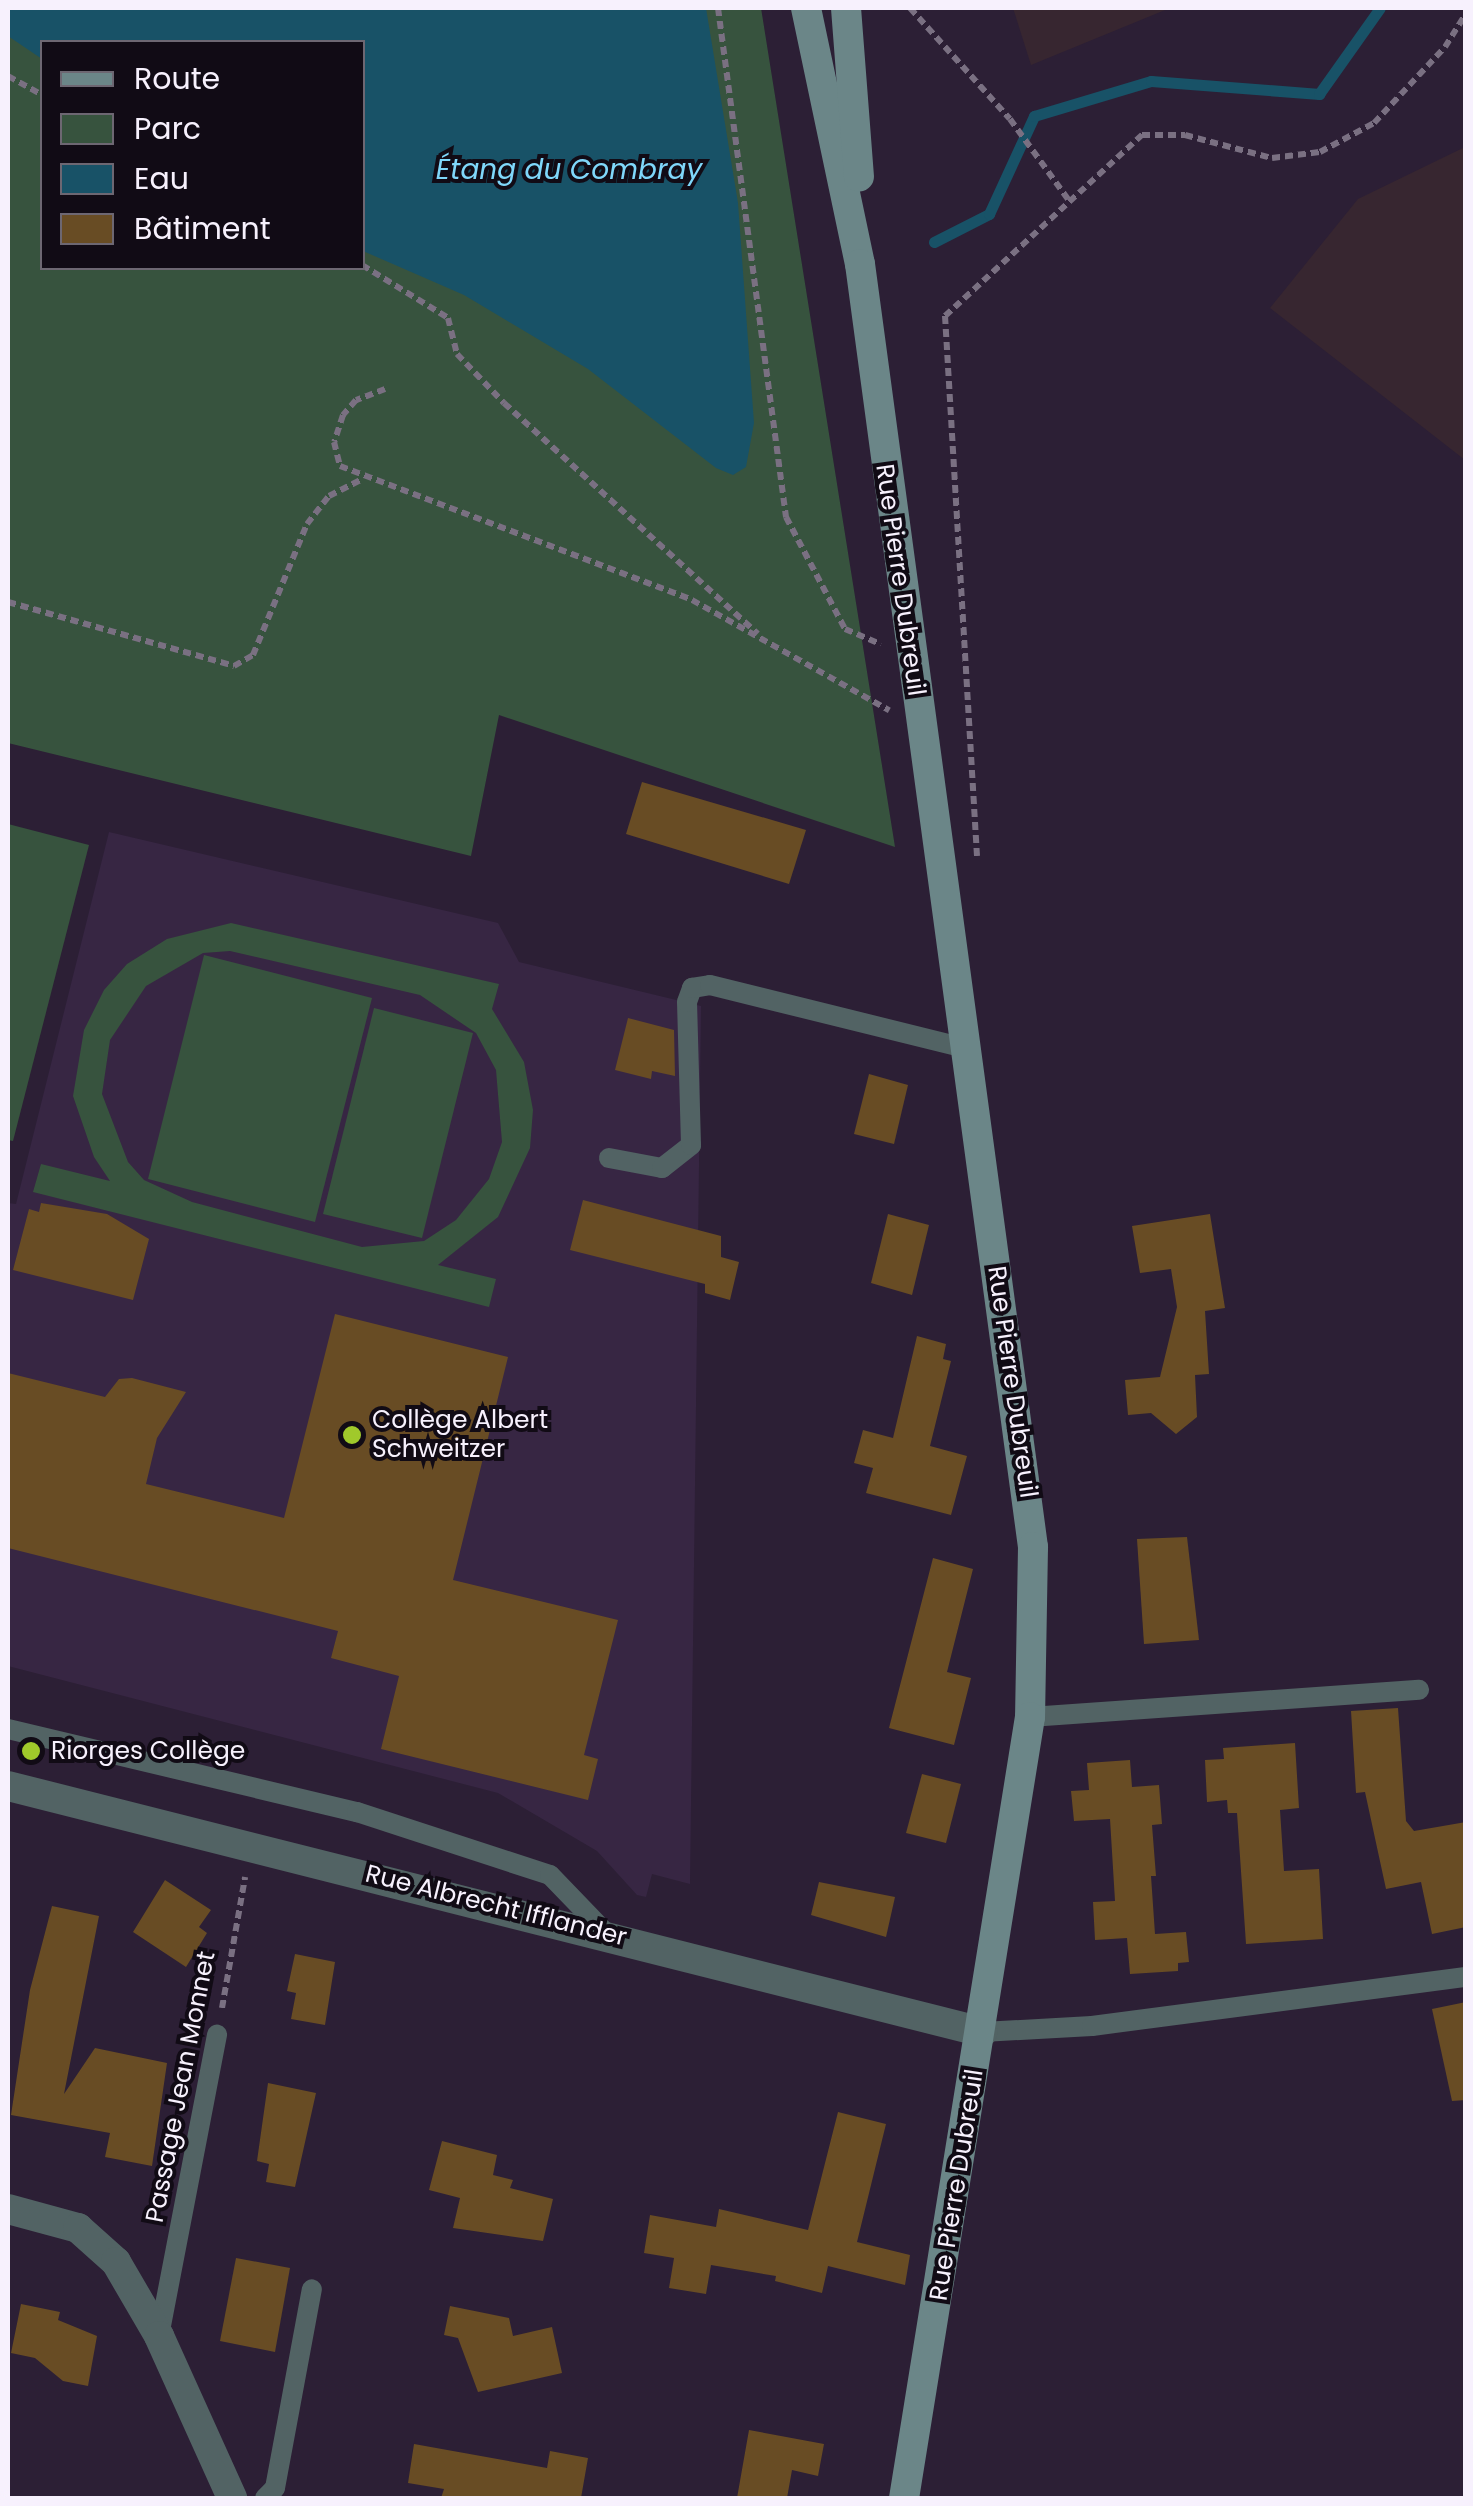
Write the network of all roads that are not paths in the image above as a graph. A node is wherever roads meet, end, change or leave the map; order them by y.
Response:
1 (806, 8) edge
2 (820, 8) edge
3 (846, 8) edge
4 (850, 44) junction
5 (860, 264) junction
6 (968, 1049) junction
7 (609, 1158) dead end
8 (1419, 1690) dead end
9 (1030, 1717) junction
10 (8, 1729) edge
11 (8, 1786) edge
12 (606, 1932) junction
13 (1466, 1977) edge
14 (982, 2032) junction
15 (217, 2035) road end
16 (8, 2209) edge
17 (312, 2289) dead end
18 (159, 2336) junction
19 (232, 2498) edge
20 (265, 2498) edge
21 (904, 2498) edge

1 - 5 street, Rue Pierre Dubreuil
2 - 4 street
3 - 4 street, Rue Pierre Dubreuil
4 - 5 street, Rue Pierre Dubreuil
5 - 6 street, Rue Pierre Dubreuil
6 - 7 lane
6 - 9 street, Rue Pierre Dubreuil
8 - 9 lane
9 - 14 street, Rue Pierre Dubreuil
10 - 12 lane
11 - 12 street, Rue Albrecht Ifflander
12 - 14 street, Rue Albrecht Ifflander
13 - 14 lane
14 - 21 street, Rue Pierre Dubreuil
15 - 18 lane, Passage Jean Monnet
16 - 18 street
17 - 20 lane
18 - 19 street

